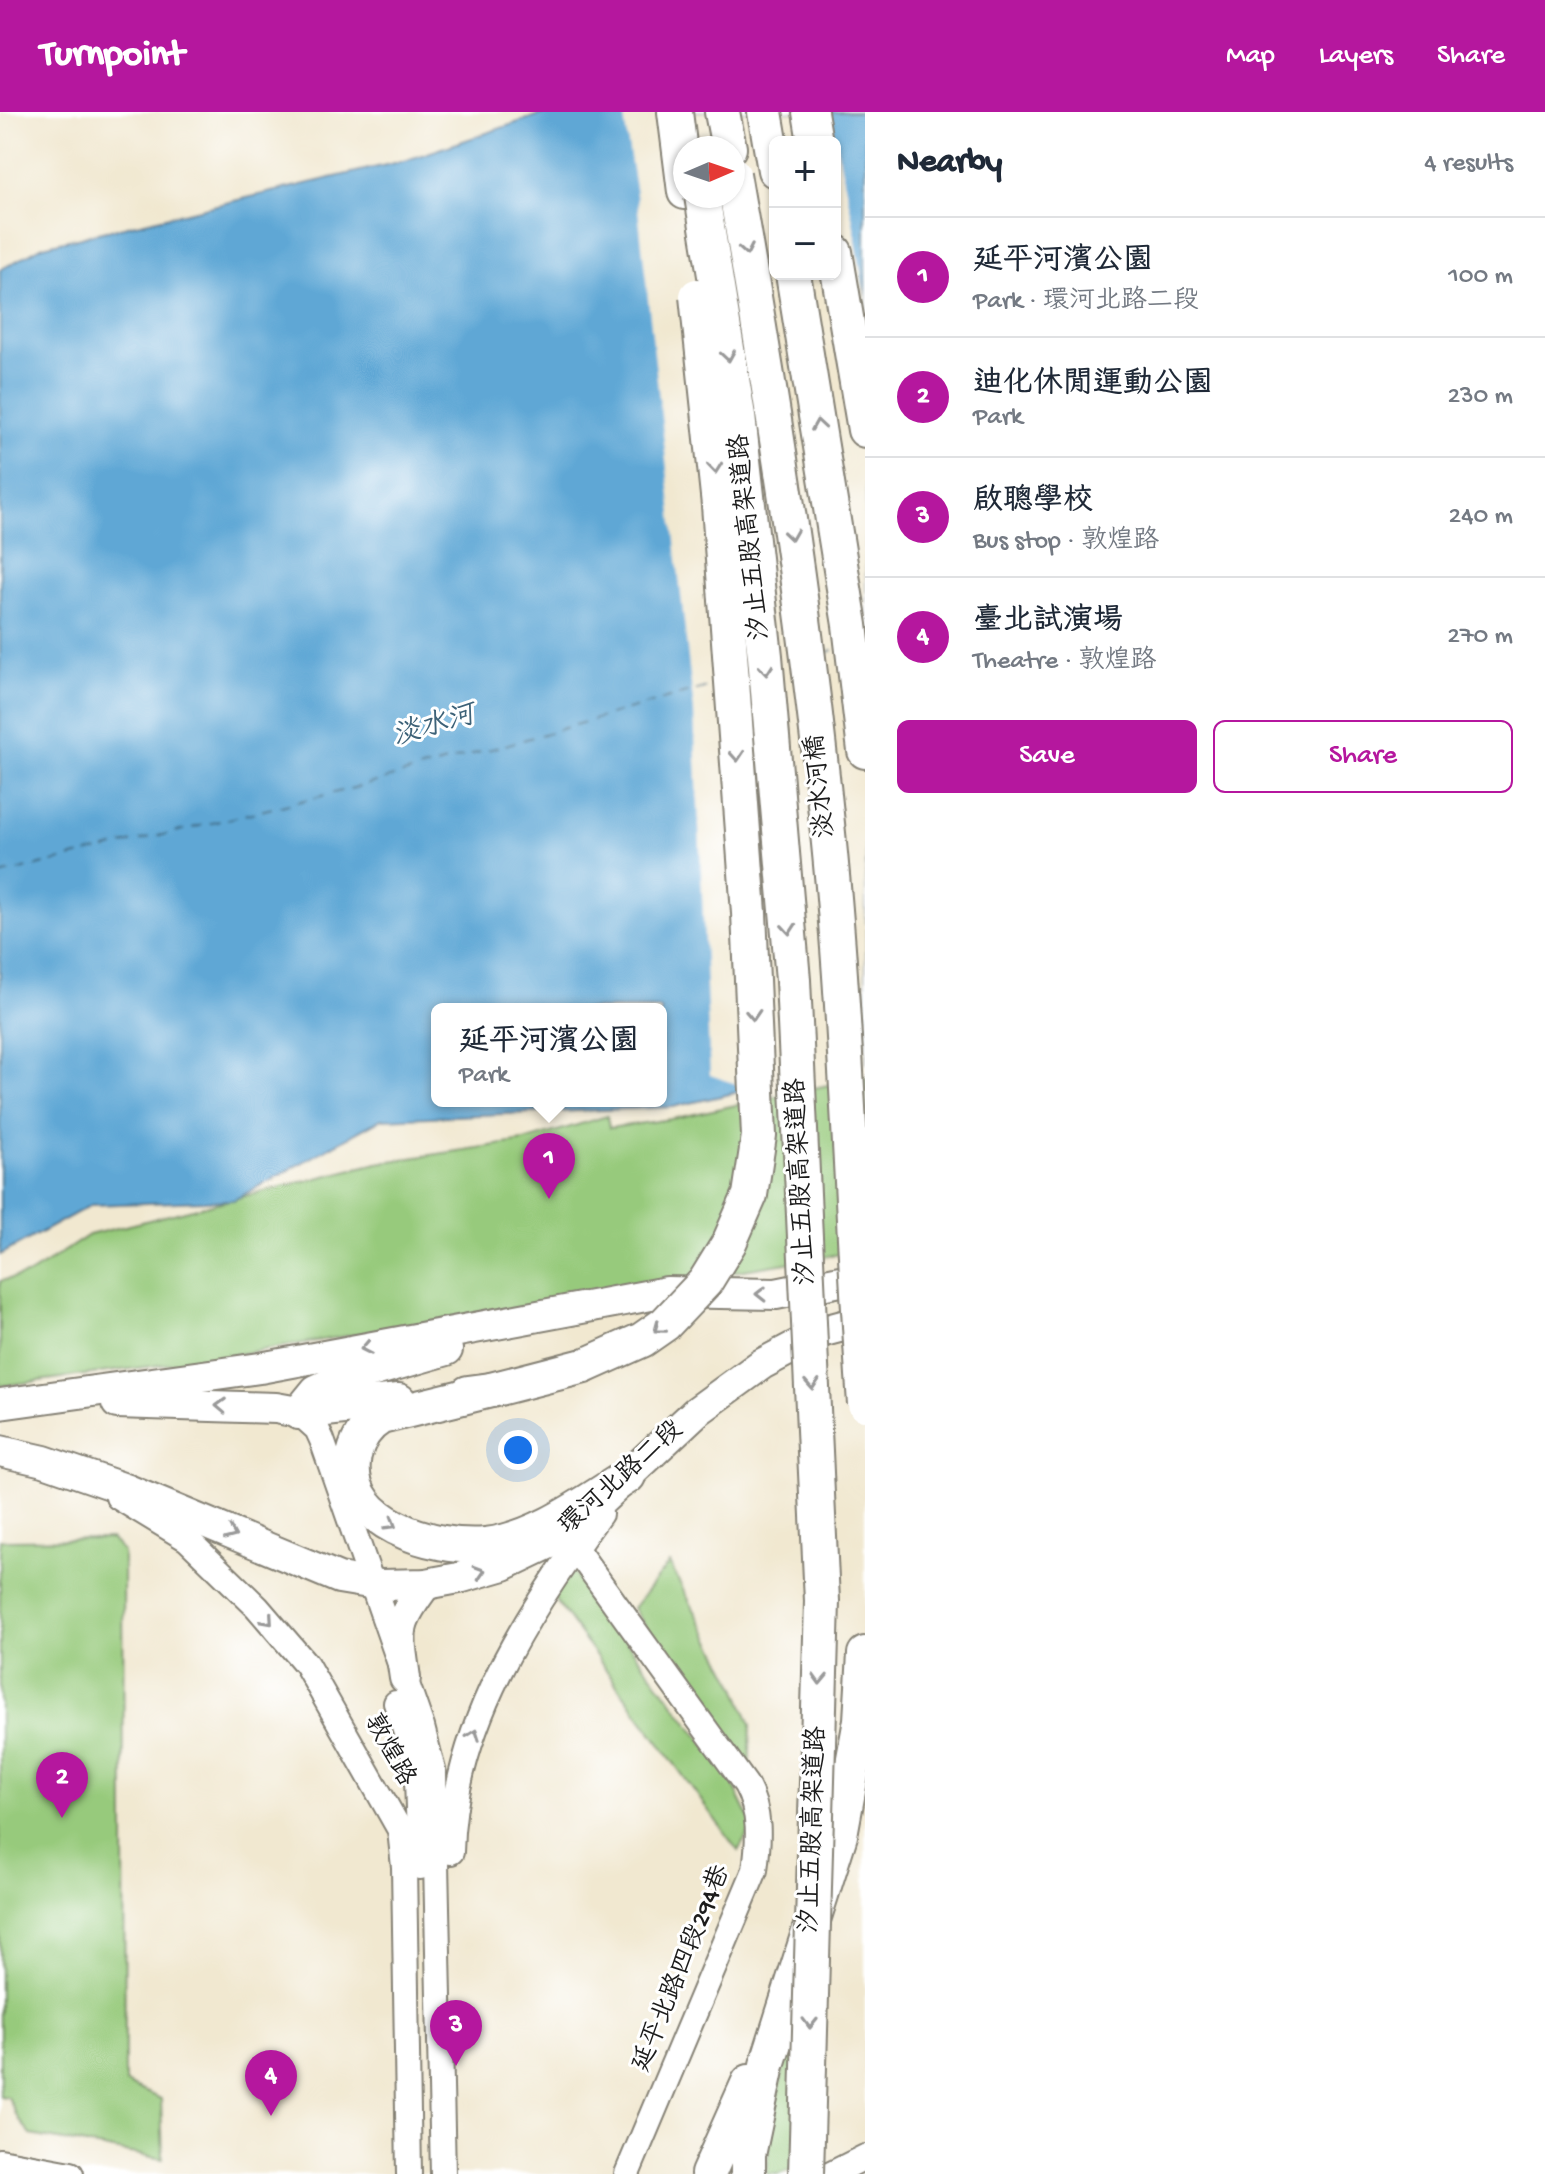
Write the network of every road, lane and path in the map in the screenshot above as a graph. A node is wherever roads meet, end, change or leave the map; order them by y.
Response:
1 (675, 112) edge
2 (688, 112) edge
3 (722, 112) edge
4 (765, 112) edge
5 (810, 112) edge
6 (678, 136) edge
7 (692, 136) edge
8 (727, 136) edge
9 (769, 136) edge
10 (814, 136) edge
11 (687, 208) edge
12 (704, 208) edge
13 (739, 208) edge
14 (794, 280) edge
15 (840, 280) edge
16 (864, 415) edge
17 (865, 751) edge
18 (865, 1276) edge
19 (623, 1300) junction
20 (865, 1320) edge
21 (491, 1390) junction
22 (31, 1401) junction
23 (0, 1404) edge
24 (865, 1404) edge
25 (298, 1412) junction
26 (0, 1451) edge
27 (74, 1471) junction
28 (628, 1476) junction
29 (575, 1548) junction
30 (364, 1583) junction
31 (426, 1584) junction
32 (865, 1654) edge
33 (405, 1678) junction
34 (414, 1729) junction
35 (400, 1830) junction
36 (451, 1843) junction
37 (797, 1971) junction
38 (433, 2075) junction
39 (865, 2157) edge
40 (0, 2161) edge
41 (71, 2174) edge
42 (409, 2174) edge
43 (427, 2174) edge
44 (443, 2174) edge
45 (459, 2174) edge
46 (627, 2174) edge
47 (708, 2174) edge
48 (748, 2174) edge
49 (806, 2174) edge
50 (831, 2174) edge

1 - 6 highway
2 - 7 highway
3 - 8 highway
4 - 9 highway
5 - 10 highway
11 -> 21 highway, bridge
12 -> 49 highway, 汐止五股高架道路, bridge
13 -> 24 highway, 淡水河橋, bridge
17 -> 14 highway, 淡水河橋
15 - 16 highway
18 -> 19 main road
19 -> 22 main road
19 - 25 main road
20 - 28 main road, 環河北路二段
21 - 25 highway
21 -> 28 highway
22 - 23 main road
25 -> 22 main road
25 - 30 street
26 - 27 main road, 環河北路二段
27 -> 30 main road, 環河北路二段
27 -> 35 street, 敦煌路
28 - 29 street, 敦煌路
31 -> 28 main road, 環河北路二段
36 -> 29 street, 敦煌路
29 - 46 street, 延平北路四段294巷
30 - 31 main road, 環河北路二段
30 - 33 street
30 - 34 street
31 - 33 main road
32 - 37 highway
33 - 34 street
34 - 35 street
34 - 36 street
34 - 38 street
35 - 42 street, 敦煌路
36 - 45 street, 敦煌路
37 - 47 highway
37 - 48 highway
38 - 43 street
38 - 44 street
39 - 50 street
40 - 41 street

